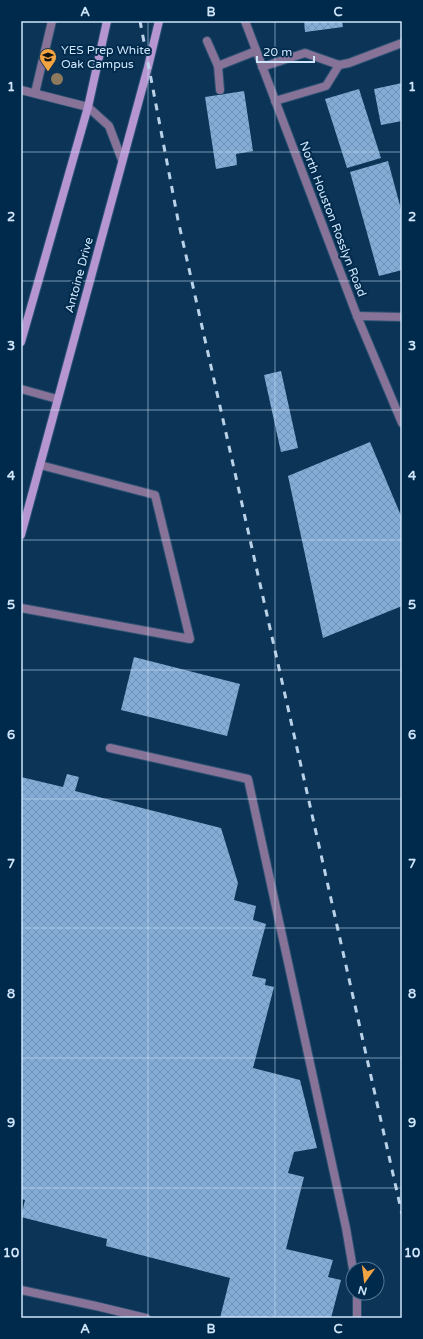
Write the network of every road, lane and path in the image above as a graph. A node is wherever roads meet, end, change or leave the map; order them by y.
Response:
1 (52, 21) edge
2 (107, 21) edge
3 (159, 21) edge
4 (245, 21) edge
5 (207, 41) dead end
6 (402, 43) edge
7 (256, 51) junction
8 (339, 65) junction
9 (218, 66) junction
10 (262, 67) junction
11 (21, 90) edge
12 (220, 90) dead end
13 (35, 93) junction
14 (275, 101) junction
15 (88, 107) junction
16 (122, 160) junction
17 (357, 316) junction
18 (402, 317) edge
19 (21, 342) edge
20 (21, 388) edge
21 (57, 400) junction
22 (402, 423) edge
23 (40, 465) junction
24 (21, 535) edge
25 (21, 608) edge
26 (110, 748) dead end
27 (352, 1261) edge
28 (21, 1290) edge
29 (357, 1301) edge
30 (146, 1318) edge
31 (358, 1318) edge

1 - 13 street
2 - 15 main road
3 - 16 main road, Antoine Drive
4 - 7 street, North Houston Rosslyn Road
5 - 9 street
6 - 8 street
7 - 9 street
7 - 10 street, North Houston Rosslyn Road
8 - 10 street
8 - 14 street
9 - 12 street
10 - 14 street, North Houston Rosslyn Road
11 - 13 street
13 - 15 street
14 - 17 street, North Houston Rosslyn Road
15 - 16 street
15 - 19 main road
16 - 21 main road, Antoine Drive
17 - 18 street
17 - 22 street, North Houston Rosslyn Road
20 - 21 street
21 - 23 main road, Antoine Drive
23 - 24 main road, Antoine Drive
23 - 25 street
26 - 27 street
28 - 30 street
29 - 31 street

